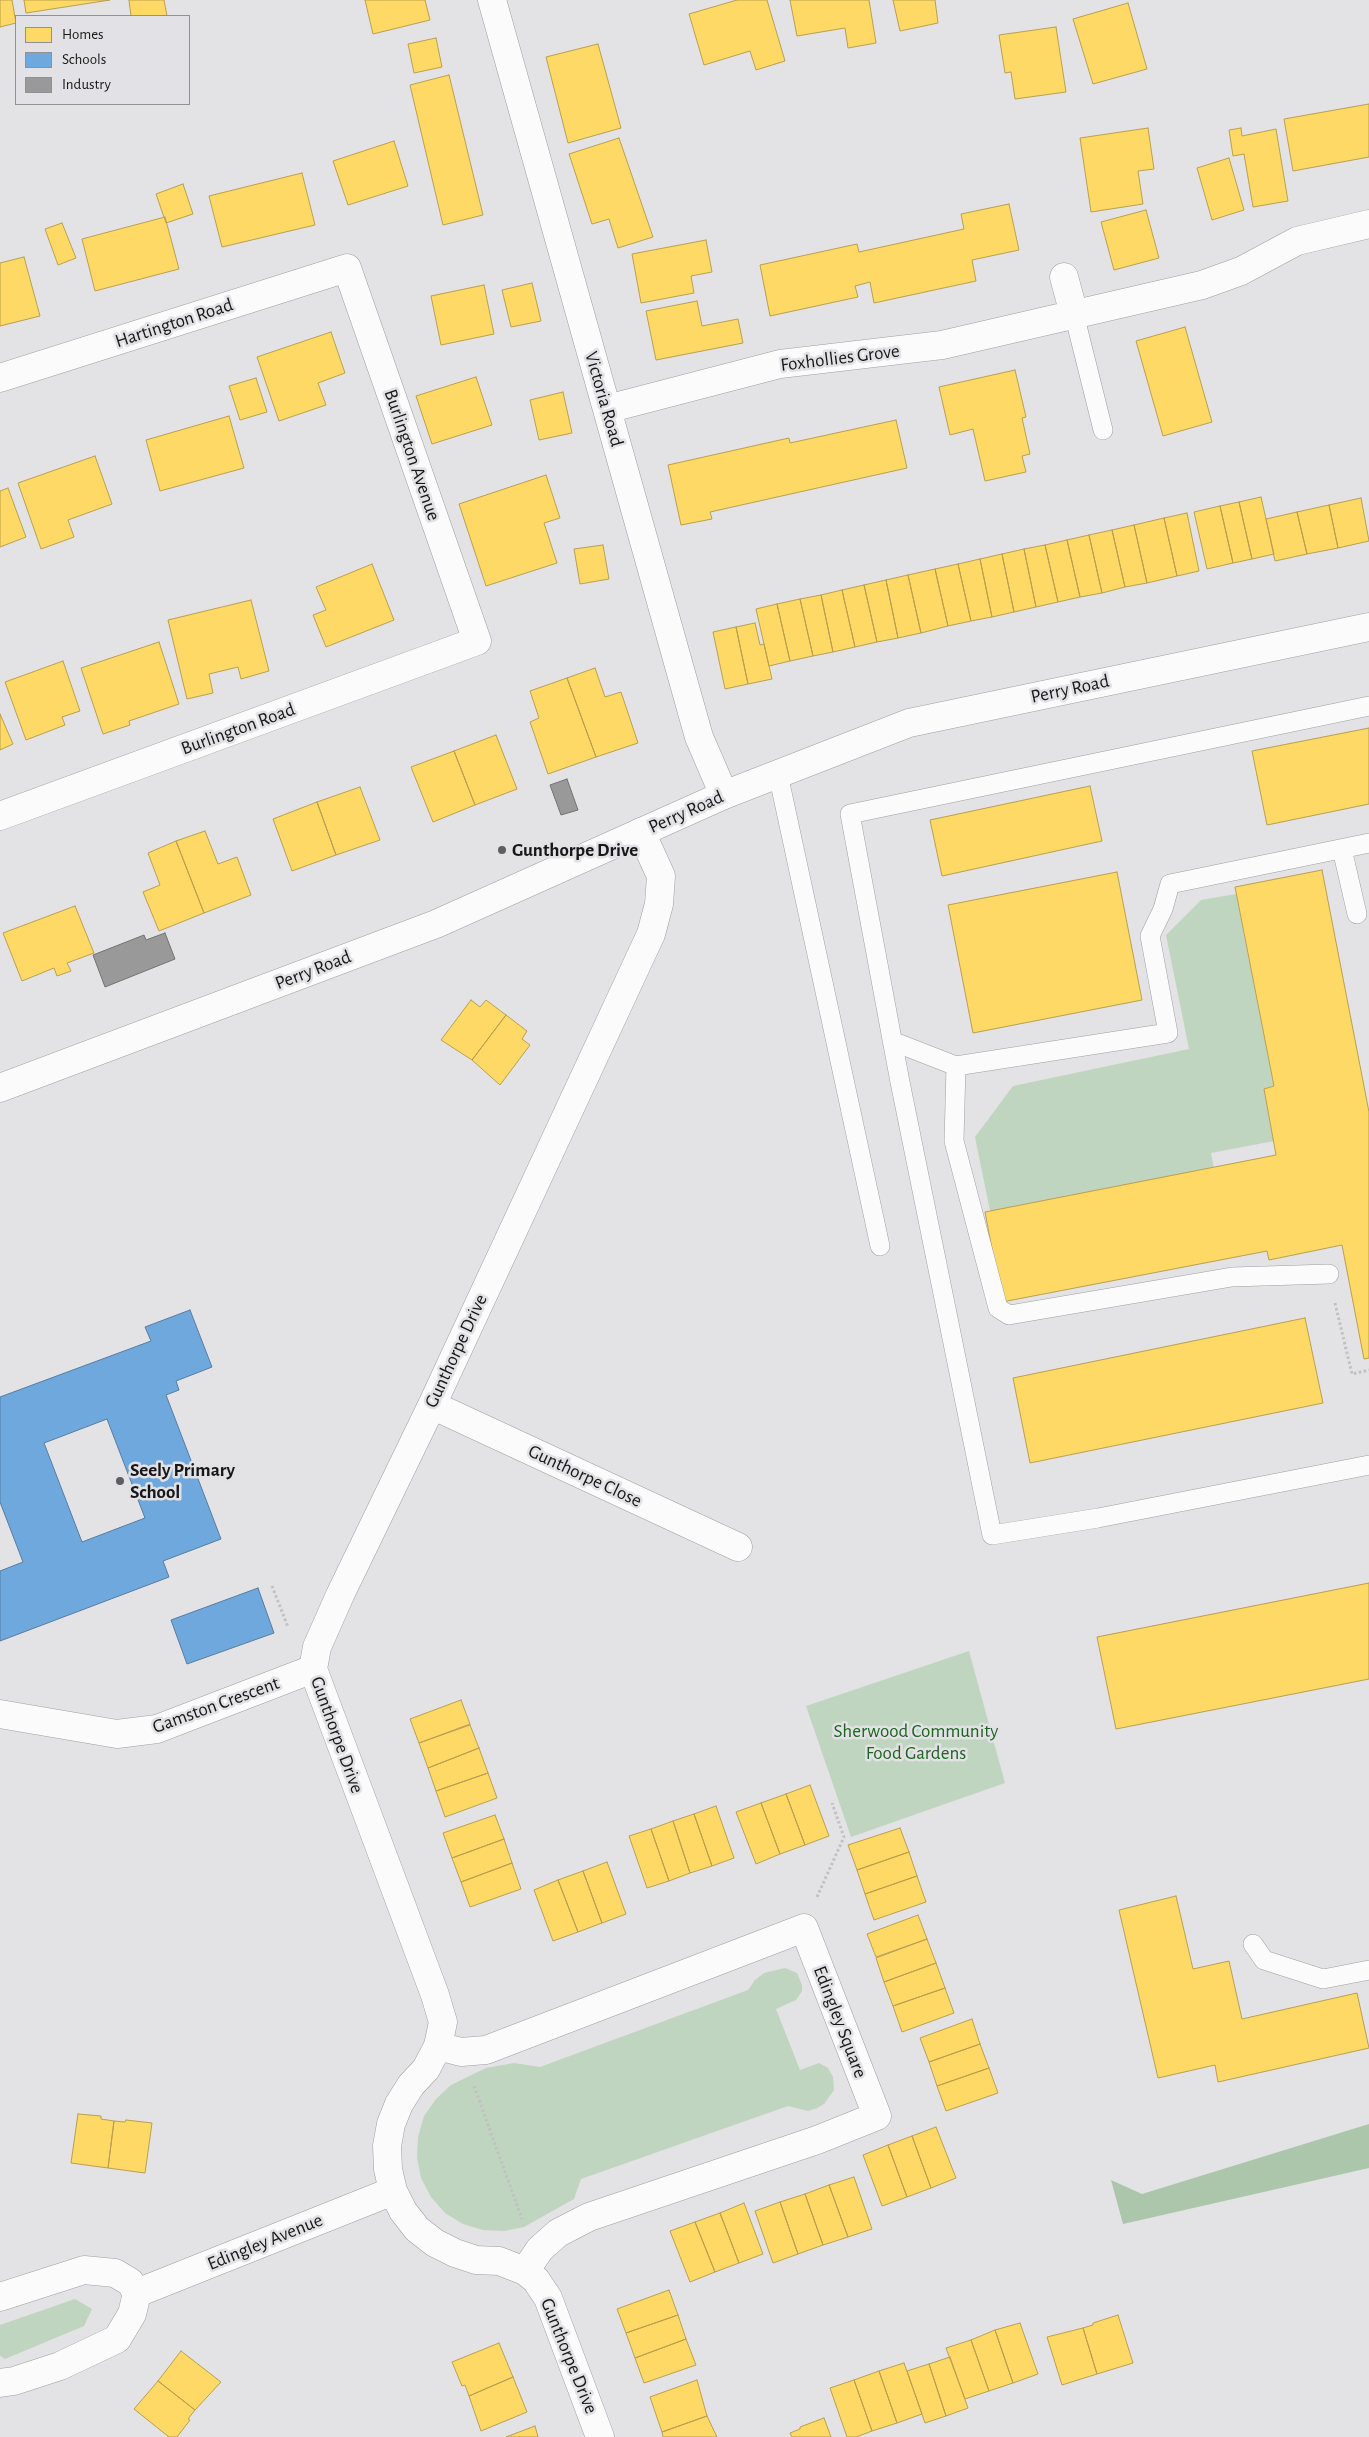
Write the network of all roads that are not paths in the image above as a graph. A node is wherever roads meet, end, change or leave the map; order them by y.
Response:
1 (492, 0) edge
2 (1369, 224) edge
3 (347, 268) joint
4 (1064, 277) dead end
5 (1074, 314) junction
6 (0, 378) edge
7 (606, 409) junction
8 (1103, 430) dead end
9 (1369, 627) edge
10 (477, 642) joint
11 (1369, 706) edge
12 (778, 774) junction
13 (724, 795) junction
14 (0, 816) edge
15 (641, 832) junction
16 (1369, 843) edge
17 (1342, 849) junction
18 (1357, 914) dead end
19 (892, 1042) junction
20 (956, 1066) junction
21 (0, 1088) edge
22 (880, 1246) dead end
23 (1329, 1274) road end
24 (432, 1405) junction
25 (1369, 1465) edge
26 (738, 1547) dead end
27 (313, 1669) junction
28 (0, 1714) edge
29 (1253, 1944) dead end
30 (1369, 1970) edge
31 (450, 2049) junction
32 (393, 2191) junction
33 (526, 2272) junction
34 (137, 2293) junction
35 (0, 2297) edge
36 (0, 2383) edge
37 (600, 2437) edge

1 - 7 street, Victoria Road
2 - 5 street, Foxhollies Grove
3 - 6 street, Hartington Road
3 - 10 street, Burlington Avenue
4 - 5 street
5 - 7 street, Foxhollies Grove
5 - 8 lane
7 - 13 street, Victoria Road
9 - 12 street, Perry Road
10 - 14 street, Burlington Road
11 - 19 lane
12 - 13 street, Perry Road
12 - 22 lane
13 - 15 street, Perry Road
15 - 21 street, Perry Road
15 - 24 street, Gunthorpe Drive
16 - 17 lane
17 - 18 lane
17 - 20 lane
19 - 20 lane
19 - 25 lane
20 - 23 lane
24 - 26 street, Gunthorpe Close
24 - 27 street, Gunthorpe Drive
27 - 28 street, Gamston Crescent
27 - 31 street, Gunthorpe Drive
29 - 30 lane
31 - 32 street, Gunthorpe Drive
31 - 33 street, Edingley Square
32 - 33 street, Gunthorpe Drive
32 - 34 street, Edingley Avenue
33 - 37 street, Gunthorpe Drive
34 - 35 street
34 - 36 street

